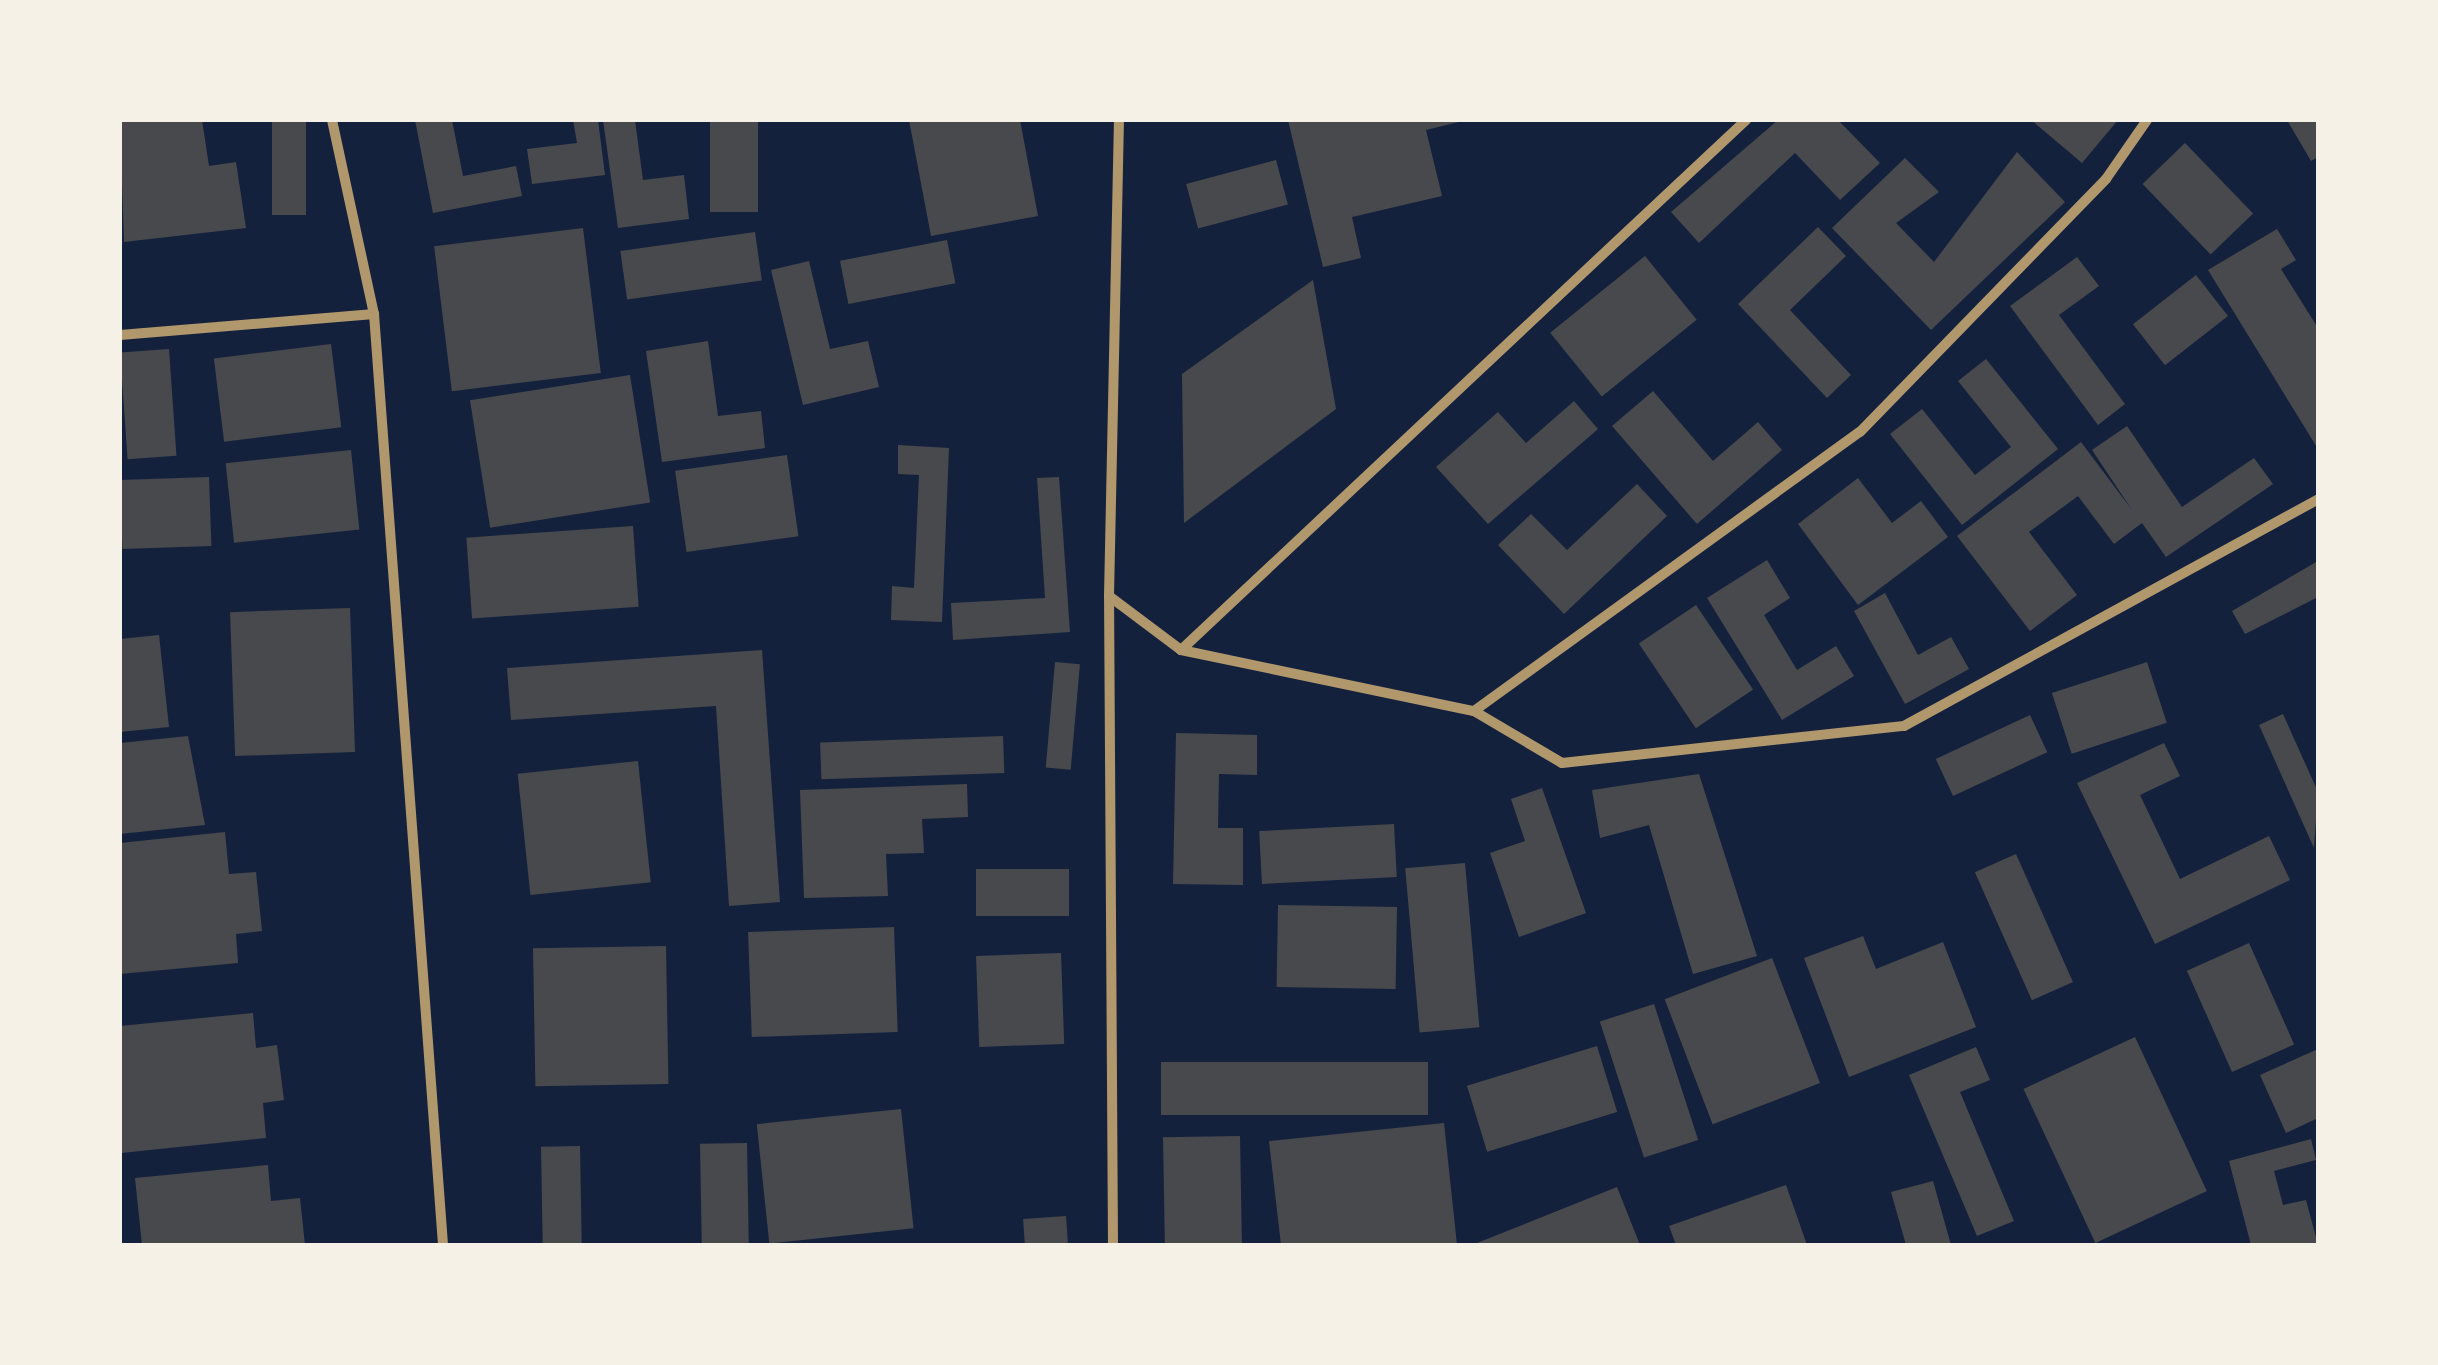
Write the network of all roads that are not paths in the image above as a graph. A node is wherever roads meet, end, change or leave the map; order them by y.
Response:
1 (332, 120) edge
2 (1119, 120) edge
3 (1746, 120) edge
4 (2147, 120) edge
5 (374, 314) junction
6 (120, 336) edge
7 (2318, 499) edge
8 (1109, 596) junction
9 (1181, 650) junction
10 (1474, 710) junction
11 (444, 1245) edge
12 (1112, 1245) edge

1 - 5 street
2 - 8 street
3 - 9 street
4 - 10 street
5 - 6 street
5 - 11 street
7 - 10 street
8 - 9 street
8 - 12 street
9 - 10 street

